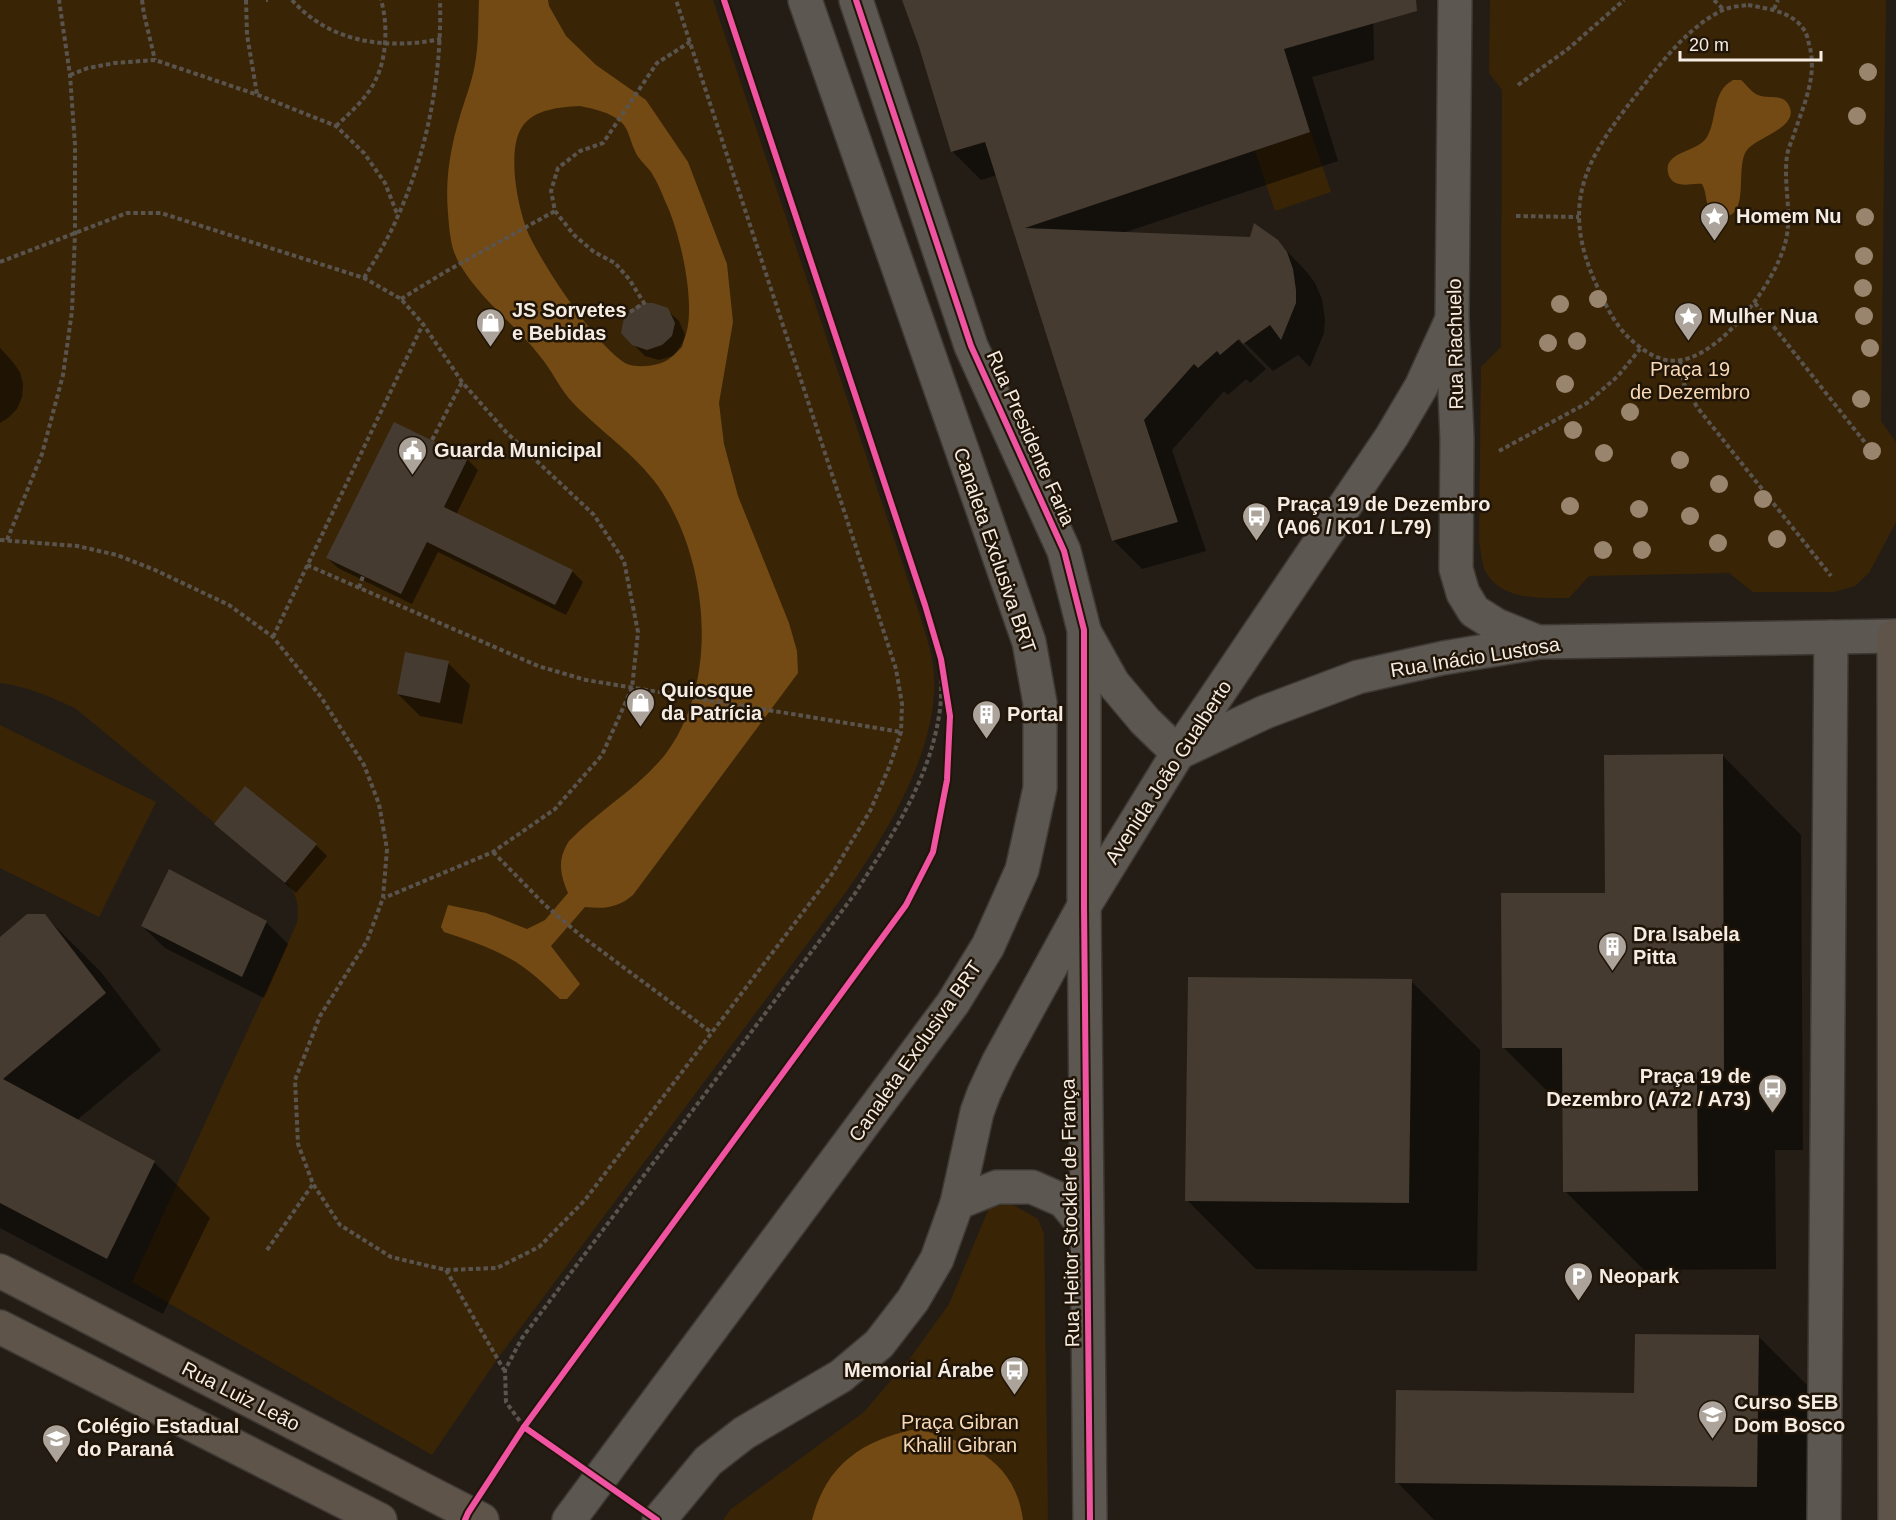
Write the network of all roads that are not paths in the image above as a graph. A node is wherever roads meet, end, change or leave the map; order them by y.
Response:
1 (805, 0) edge
2 (856, 0) edge
3 (1455, 0) edge
4 (1452, 319) junction
5 (1084, 630) junction
6 (1895, 636) edge
7 (1831, 637) junction
8 (1540, 642) junction
9 (1178, 753) junction
10 (1084, 906) junction
11 (957, 1203) junction
12 (1087, 1229) junction
13 (0, 1271) edge
14 (0, 1327) edge
15 (380, 1520) edge
16 (482, 1520) edge
17 (569, 1520) edge
18 (659, 1520) edge
19 (1090, 1520) edge
20 (1824, 1520) edge
21 (1895, 1520) edge

1 - 17 street, Canaleta Exclusiva BRT
2 - 5 street, Rua Presidente Faria
3 - 4 street, Rua Riachuelo
4 - 8 street, Rua Riachuelo
4 - 9 street, Avenida João Gualberto
5 - 9 street
5 - 10 street, Rua Presidente Faria
6 - 7 street, Rua Inácio Lustosa
6 - 21 main road
7 - 8 street, Rua Inácio Lustosa
7 - 20 street
8 - 9 street, Rua Inácio Lustosa
9 - 10 street, Avenida João Gualberto
10 - 11 street, Avenida João Gualberto
10 - 12 street, Rua Heitor Stockler de França
11 - 12 street
11 - 18 street, Avenida João Gualberto
12 - 19 street, Rua Heitor Stockler de França
13 - 16 main road, Rua Luiz Leão
14 - 15 main road

